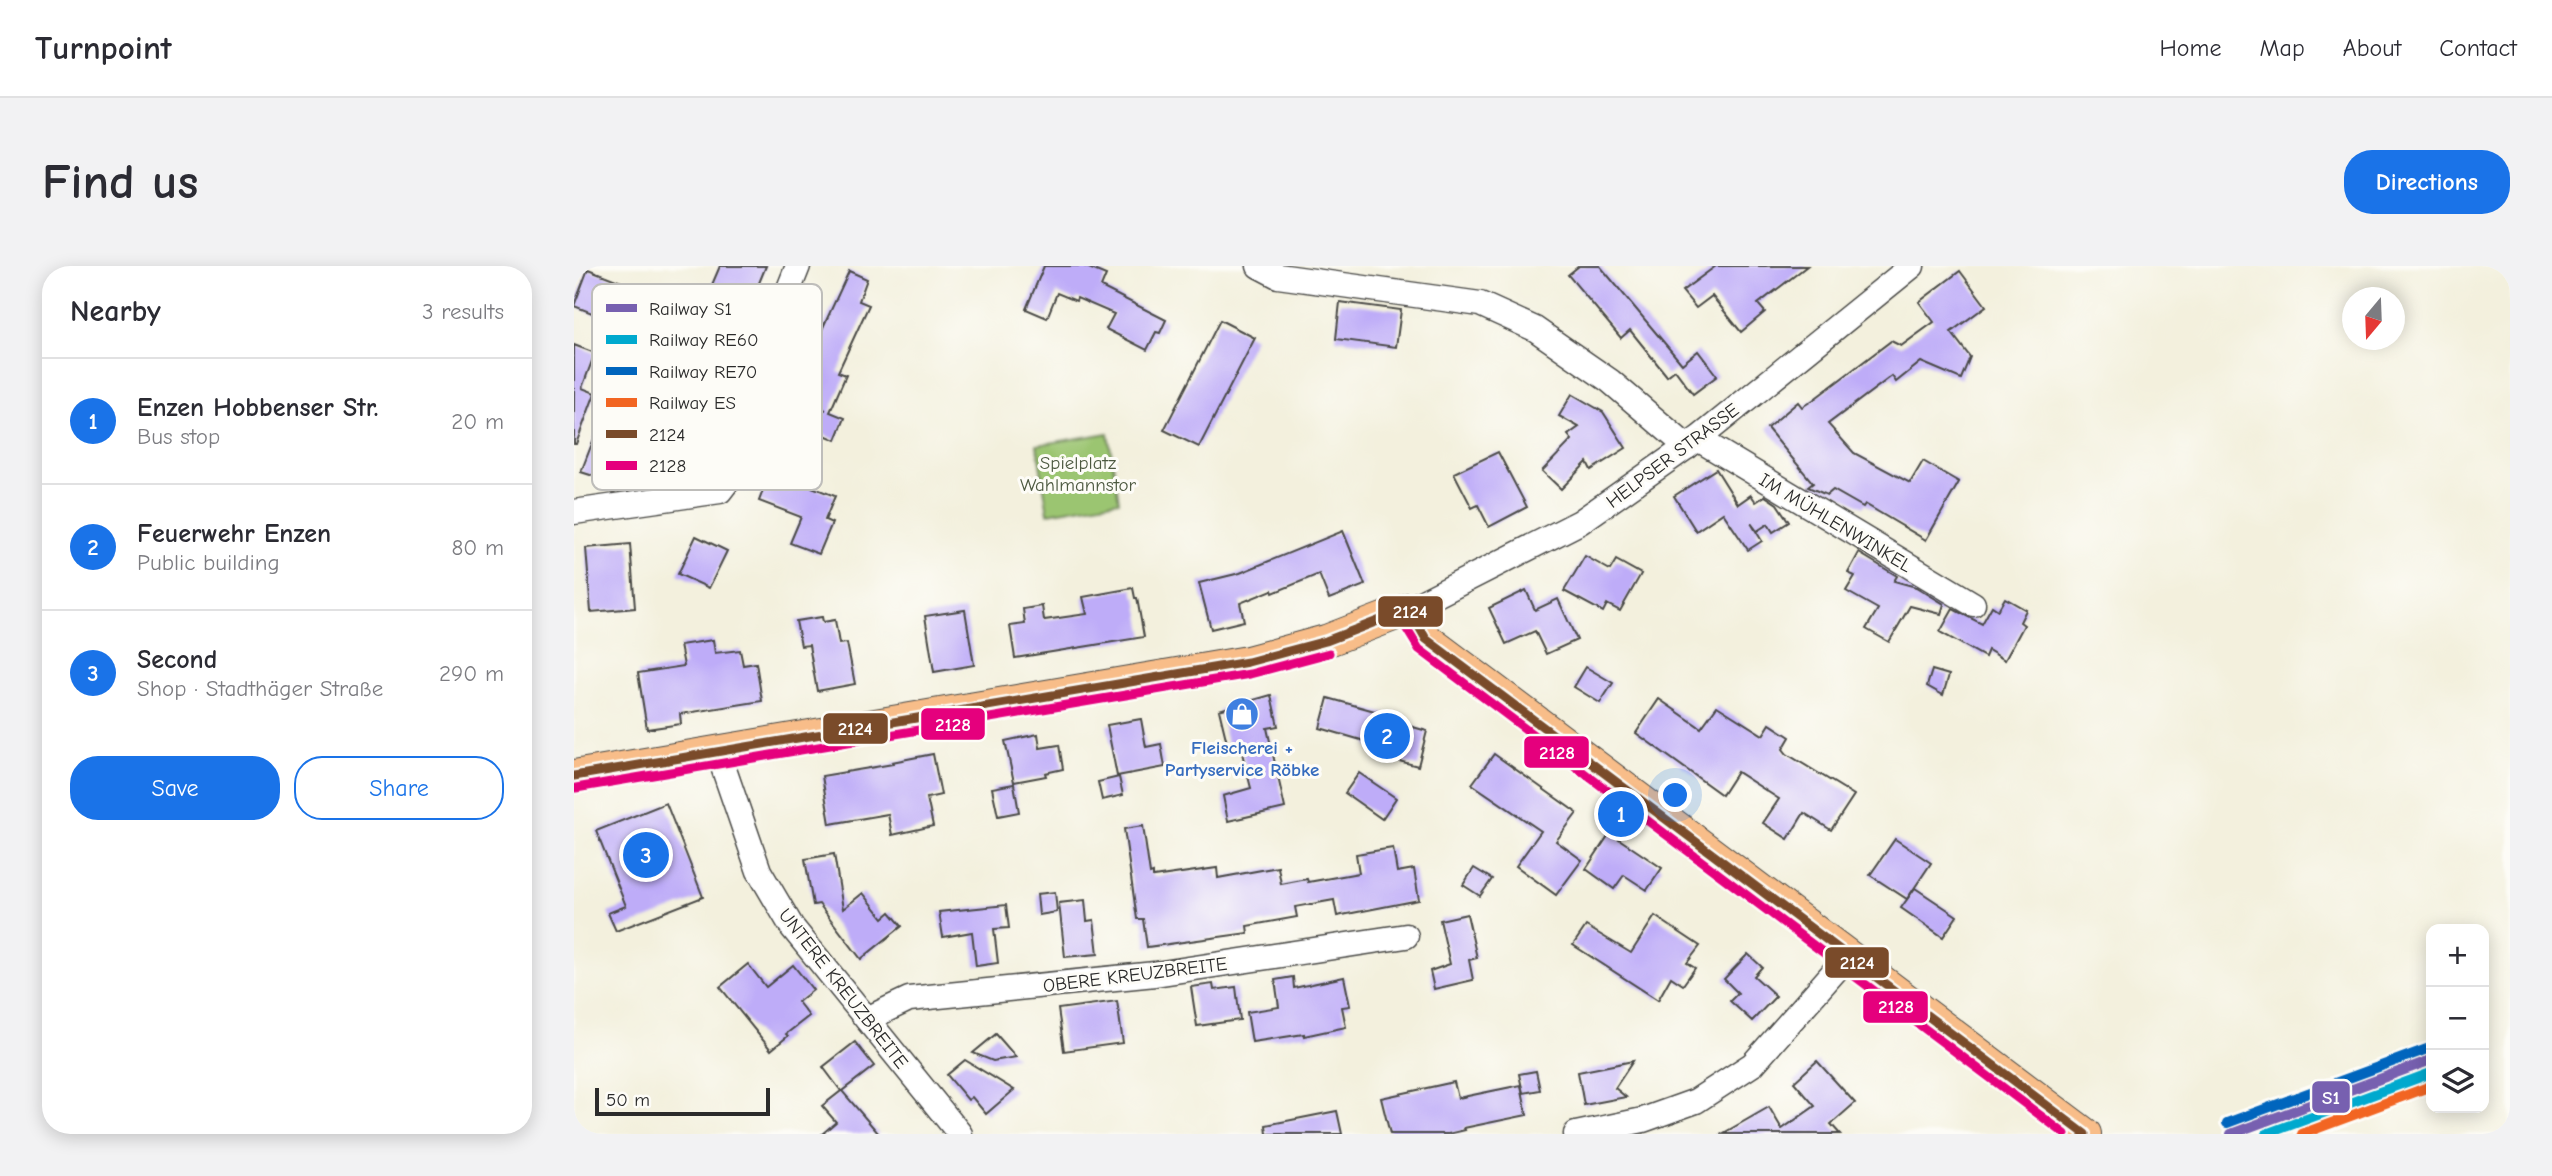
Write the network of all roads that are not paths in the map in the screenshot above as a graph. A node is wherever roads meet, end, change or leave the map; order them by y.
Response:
1 (798, 266) edge
2 (1259, 266) edge
3 (1912, 266) edge
4 (791, 284) edge
5 (1692, 443) junction
6 (721, 490) edge
7 (574, 512) edge
8 (1973, 604) dead end
9 (1409, 609) junction
10 (718, 752) junction
11 (574, 776) edge
12 (1406, 936) dead end
13 (1847, 956) junction
14 (867, 1019) junction
15 (2074, 1126) edge
16 (960, 1134) edge
17 (1576, 1134) edge

1 - 4 street
2 - 5 street, IM MÜHLENWINKEL
3 - 5 street, HELPSER STRASSE
5 - 8 street, IM MÜHLENWINKEL
5 - 9 street, HELPSER STRASSE
6 - 7 street
9 - 10 main road
9 - 13 main road
10 - 11 main road
10 - 14 street, UNTERE KREUZBREITE
12 - 14 street, OBERE KREUZBREITE
13 - 15 main road
13 - 17 street
14 - 16 street, UNTERE KREUZBREITE

